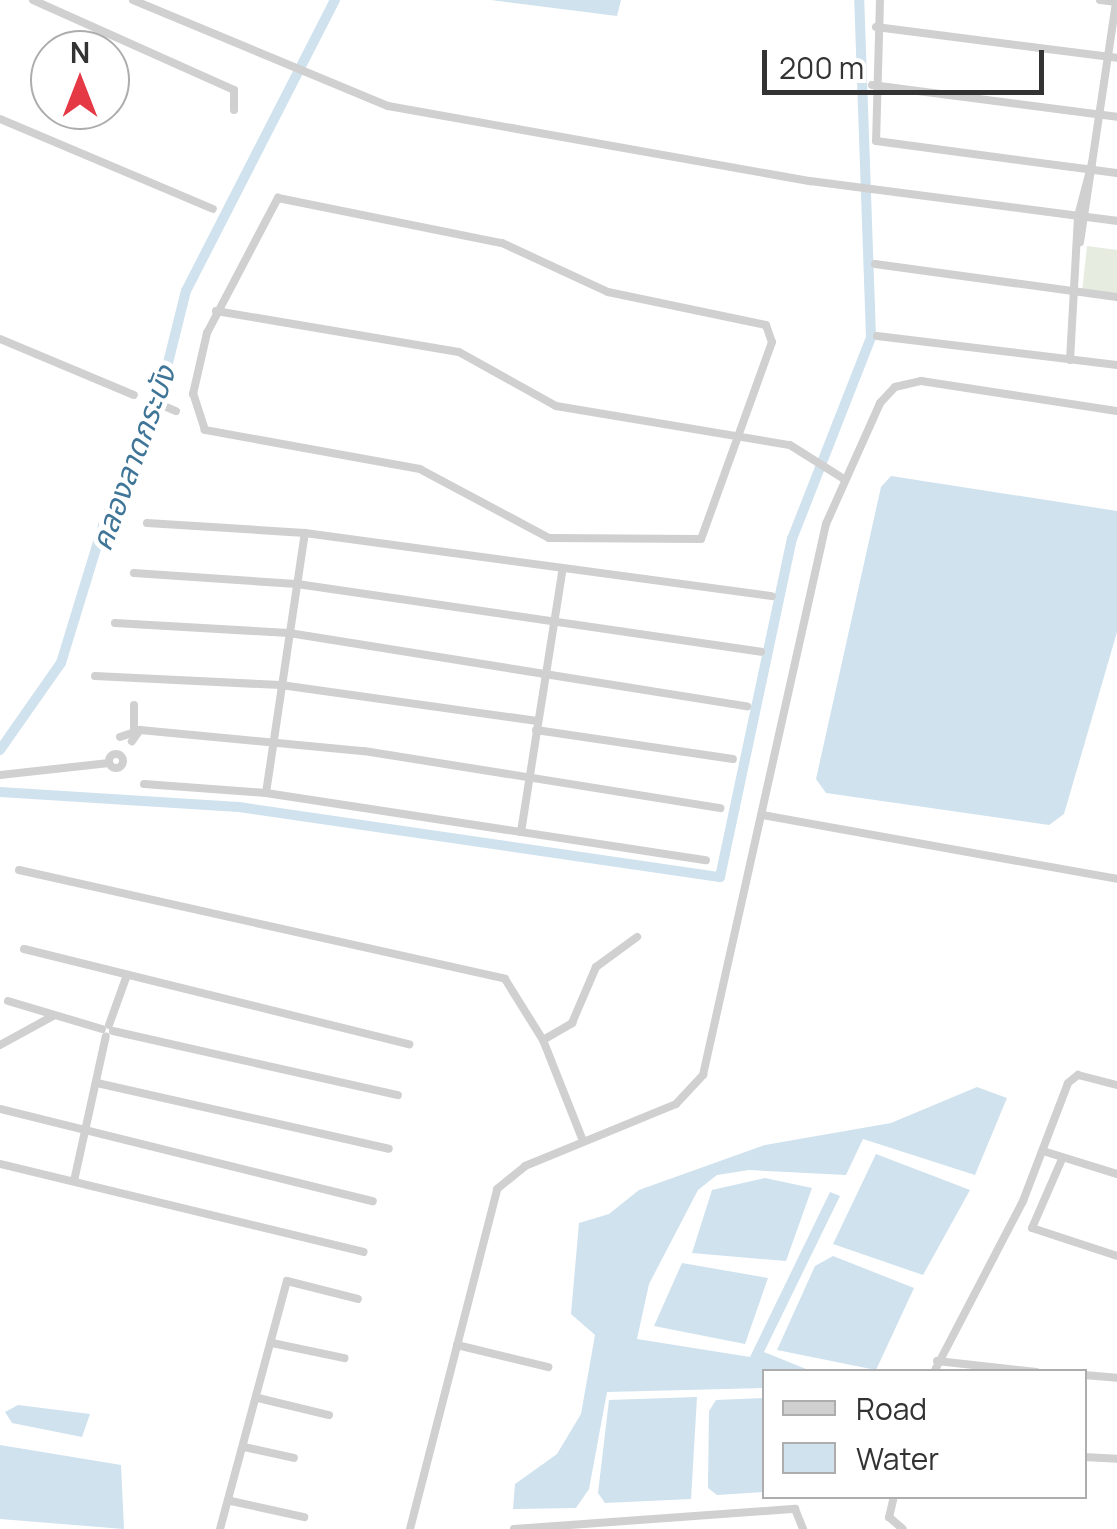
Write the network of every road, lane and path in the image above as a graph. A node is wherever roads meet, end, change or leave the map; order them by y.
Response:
1 (33, 0) edge
2 (133, 0) edge
3 (880, 0) edge
4 (1100, 0) edge
5 (1116, 2) edge
6 (876, 26) junction
7 (1113, 58) edge
8 (872, 85) junction
9 (234, 110) dead end
10 (1100, 115) junction
11 (1117, 117) edge
12 (0, 119) edge
13 (1091, 167) junction
14 (1117, 172) edge
15 (212, 209) dead end
16 (1078, 216) junction
17 (1088, 218) junction
18 (1117, 221) edge
19 (1080, 242) junction
20 (875, 264) dead end
21 (1074, 292) junction
22 (1117, 297) edge
23 (216, 311) junction
24 (878, 336) dead end
25 (0, 339) edge
26 (1070, 360) junction
27 (1117, 365) edge
28 (134, 395) dead end
29 (152, 401) dead end
30 (176, 411) dead end
31 (1117, 411) edge
32 (740, 438) junction
33 (844, 479) junction
34 (147, 523) dead end
35 (305, 534) junction
36 (562, 572) junction
37 (134, 573) dead end
38 (297, 584) junction
39 (772, 596) dead end
40 (553, 622) junction
41 (115, 623) dead end
42 (290, 633) junction
43 (761, 652) dead end
44 (95, 676) dead end
45 (545, 676) junction
46 (281, 686) junction
47 (134, 705) dead end
48 (747, 706) dead end
49 (537, 726) junction
50 (272, 741) junction
51 (125, 745) junction
52 (733, 759) dead end
53 (0, 775) edge
54 (529, 778) junction
55 (144, 784) dead end
56 (266, 793) junction
57 (720, 808) dead end
58 (762, 815) junction
59 (521, 832) junction
60 (706, 860) dead end
61 (20, 870) dead end
62 (1117, 878) edge
63 (637, 938) dead end
64 (24, 949) dead end
65 (127, 976) junction
66 (8, 1001) dead end
67 (53, 1016) junction
68 (107, 1030) junction
69 (543, 1040) junction
70 (409, 1044) dead end
71 (0, 1045) edge
72 (97, 1083) junction
73 (1117, 1085) edge
74 (398, 1095) dead end
75 (0, 1109) edge
76 (87, 1129) junction
77 (583, 1140) junction
78 (389, 1150) dead end
79 (1043, 1151) junction
80 (1062, 1159) junction
81 (0, 1164) edge
82 (1117, 1174) edge
83 (74, 1181) junction
84 (374, 1201) dead end
85 (364, 1252) dead end
86 (1117, 1256) edge
87 (358, 1299) dead end
88 (272, 1342) junction
89 (457, 1345) junction
90 (344, 1358) dead end
91 (937, 1360) junction
92 (548, 1367) dead end
93 (955, 1368) edge
94 (935, 1369) edge
95 (1087, 1375) edge
96 (1117, 1378) edge
97 (258, 1398) junction
98 (329, 1415) dead end
99 (244, 1447) junction
100 (1087, 1457) edge
101 (294, 1458) dead end
102 (1117, 1460) edge
103 (893, 1499) edge
104 (231, 1501) junction
105 (304, 1517) dead end
106 (220, 1529) edge
107 (410, 1529) edge
108 (514, 1529) edge
109 (803, 1529) edge
110 (903, 1529) edge

1 - 9 street
2 - 16 street
3 - 6 street
4 - 5 street
5 - 7 street
6 - 7 street
6 - 8 street
7 - 10 street
8 - 10 street
8 - 13 street
10 - 11 street
10 - 13 street
12 - 15 street
13 - 14 street
13 - 16 street
13 - 17 street
16 - 17 street
16 - 19 street
17 - 18 street
17 - 19 street
19 - 21 street
20 - 21 street
21 - 22 street
21 - 26 street
23 - 32 street
23 - 32 street
23 - 32 street
24 - 26 street
25 - 28 street
26 - 27 street
29 - 30 street
31 - 33 street
32 - 33 street
33 - 58 street
34 - 35 street
35 - 36 street
35 - 38 street
36 - 39 street
36 - 40 street
37 - 38 street
38 - 40 street
38 - 42 street
40 - 43 street
40 - 45 street
41 - 42 street
42 - 45 street
42 - 46 street
44 - 46 street
45 - 48 street
45 - 49 street
46 - 49 street
46 - 50 street
47 - 51 street
49 - 52 street
49 - 54 street
50 - 51 street
50 - 54 street
50 - 56 street
51 - 53 street
54 - 57 street
54 - 59 street
55 - 56 street
56 - 59 street
58 - 62 street
58 - 77 street
59 - 60 street
61 - 69 street
63 - 69 street
64 - 65 street
65 - 68 street
65 - 70 street
66 - 67 street
67 - 68 street
67 - 71 street
68 - 72 street
68 - 74 street
69 - 77 street
72 - 76 street
72 - 78 street
73 - 79 street
75 - 76 street
76 - 83 street
76 - 84 street
77 - 89 street
79 - 80 street
79 - 91 street
80 - 82 street
80 - 86 street
81 - 83 street
83 - 85 street
87 - 88 street
88 - 90 street
88 - 97 street
89 - 92 street
89 - 107 street
91 - 93 street
91 - 94 street
95 - 96 street
97 - 98 street
97 - 99 street
99 - 101 street
99 - 104 street
100 - 102 street
103 - 110 street
104 - 105 street
104 - 106 street
108 - 109 street

